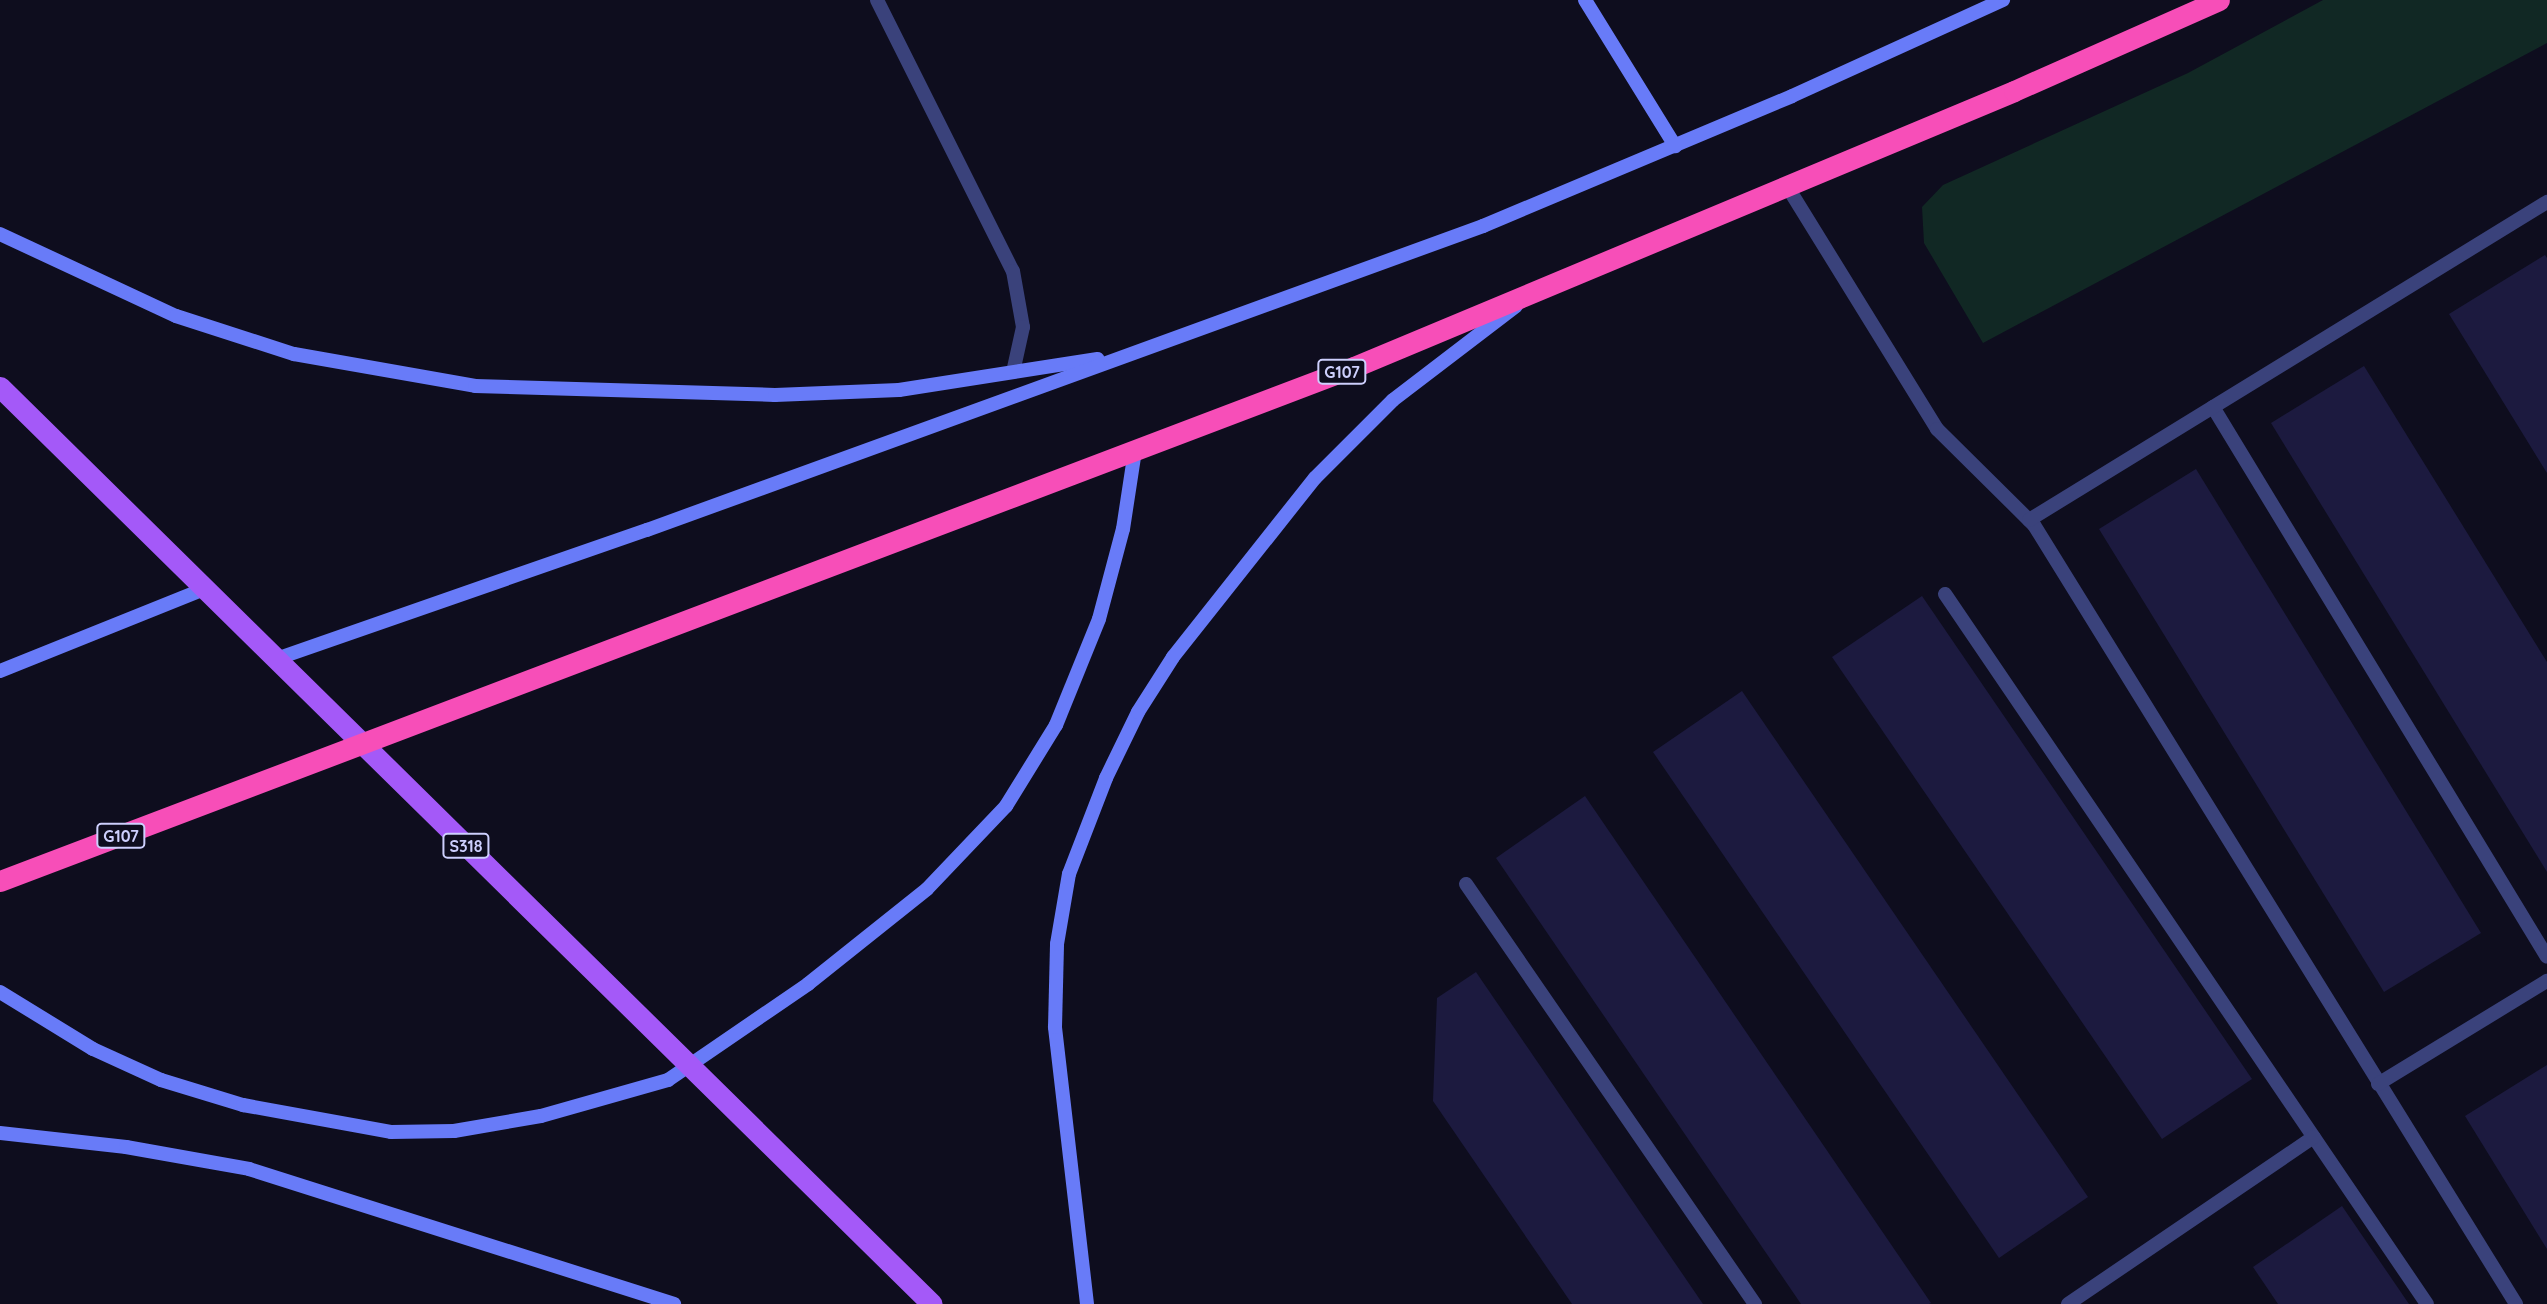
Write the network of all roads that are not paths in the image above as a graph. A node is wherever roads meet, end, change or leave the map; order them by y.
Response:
1 (877, 0) edge
2 (1585, 0) edge
3 (2003, 0) edge
4 (2219, 0) edge
5 (1675, 146) junction
6 (1787, 186) junction
7 (2547, 202) edge
8 (0, 234) edge
9 (1533, 292) junction
10 (1130, 354) junction
11 (1013, 372) junction
12 (0, 387) edge
13 (2213, 407) junction
14 (1135, 451) junction
15 (2029, 520) junction
16 (204, 589) junction
17 (1945, 594) dead end
18 (276, 659) junction
19 (0, 671) edge
20 (0, 881) edge
21 (1466, 884) dead end
22 (2547, 957) edge
23 (2547, 981) edge
24 (0, 992) edge
25 (690, 1067) junction
26 (2378, 1084) junction
27 (0, 1133) edge
28 (2314, 1138) junction
29 (674, 1304) edge
30 (932, 1304) edge
31 (1087, 1304) edge
32 (1755, 1304) edge
33 (2068, 1304) edge
34 (2427, 1304) edge
35 (2516, 1304) edge

1 - 11 street
2 - 5 street
3 - 5 street
4 - 6 highway, G107
5 - 10 street
6 - 9 highway, G107
6 - 15 street
7 - 13 street
8 - 11 street
9 - 14 highway, G107
9 - 31 street
10 - 11 street
10 - 18 street
12 - 16 main road, S318
13 - 15 street
13 - 22 street
14 - 20 highway, G107
14 - 25 street
15 - 26 street
16 - 18 main road, S318
16 - 19 street
17 - 28 street
18 - 25 main road, S318
21 - 32 street
23 - 26 street
24 - 25 street
25 - 30 main road, S318
26 - 35 street
27 - 29 street
28 - 33 street
28 - 34 street

